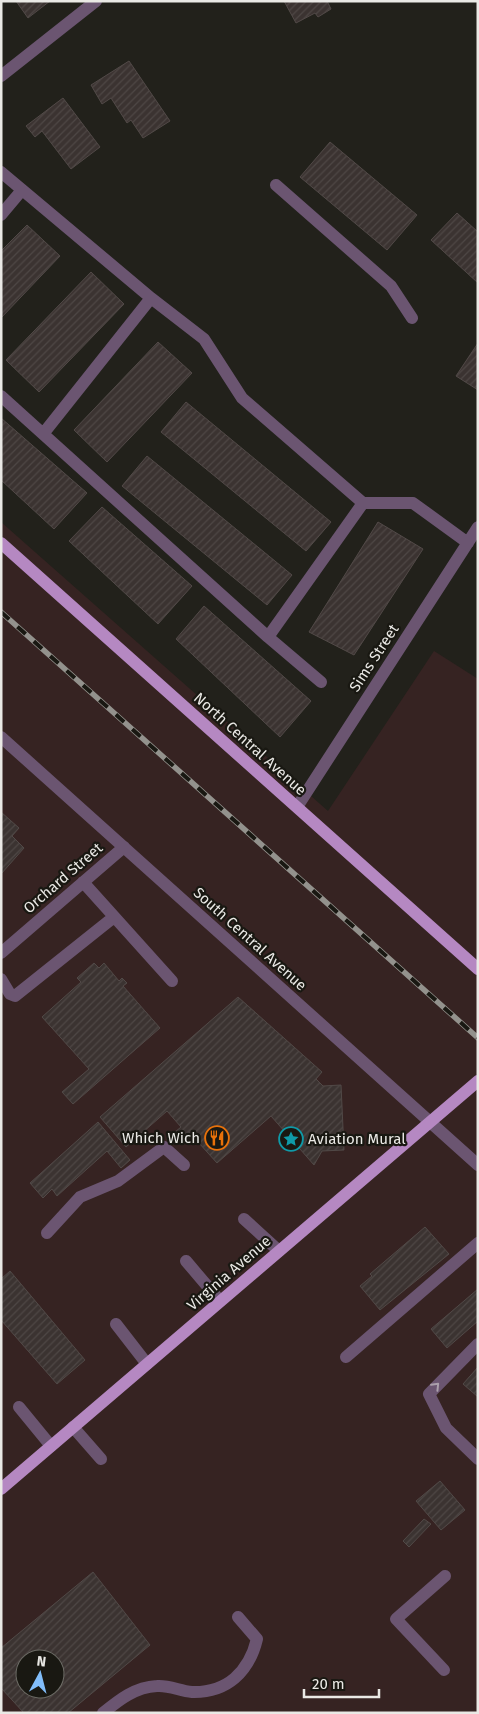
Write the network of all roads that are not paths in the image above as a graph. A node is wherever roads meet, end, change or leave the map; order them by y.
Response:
1 (96, 1) edge
2 (1, 76) edge
3 (1, 172) edge
4 (276, 185) dead end
5 (22, 190) junction
6 (1, 215) edge
7 (151, 298) junction
8 (412, 318) dead end
9 (1, 396) edge
10 (43, 434) junction
11 (363, 503) junction
12 (478, 527) edge
13 (1, 543) edge
14 (468, 543) junction
15 (268, 637) junction
16 (322, 682) dead end
17 (1, 737) edge
18 (297, 807) junction
19 (124, 847) junction
20 (83, 882) junction
21 (114, 917) junction
22 (1, 953) edge
23 (478, 969) edge
24 (1, 979) edge
25 (172, 980) dead end
26 (478, 1081) edge
27 (430, 1122) junction
28 (184, 1165) dead end
29 (478, 1165) edge
30 (244, 1219) dead end
31 (47, 1233) dead end
32 (478, 1243) edge
33 (279, 1251) junction
34 (186, 1261) dead end
35 (220, 1301) junction
36 (116, 1324) dead end
37 (478, 1344) edge
38 (346, 1357) dead end
39 (147, 1364) junction
40 (19, 1407) dead end
41 (73, 1427) junction
42 (52, 1446) junction
43 (101, 1459) dead end
44 (478, 1459) edge
45 (1, 1489) edge
46 (445, 1576) dead end
47 (238, 1617) dead end
48 (444, 1670) dead end
49 (103, 1713) edge

1 - 2 street
3 - 5 street
4 - 8 street
5 - 6 street
5 - 7 street
7 - 10 street
7 - 11 street
9 - 10 street
10 - 15 street
11 - 14 street
11 - 15 street
12 - 14 street, Sims Street
13 - 18 main road, North Central Avenue
14 - 18 street, Sims Street
15 - 16 street
17 - 19 street, South Central Avenue
18 - 23 main road, North Central Avenue
19 - 20 street, Orchard Street
19 - 27 street, South Central Avenue
20 - 21 street
20 - 22 street, Orchard Street
21 - 24 street
21 - 25 street
26 - 27 main road, Virginia Avenue
27 - 29 street, South Central Avenue
27 - 33 main road, Virginia Avenue
28 - 31 street
30 - 33 street
32 - 38 street
33 - 35 main road, Virginia Avenue
34 - 35 street
35 - 39 main road, Virginia Avenue
36 - 39 street
44 -> 37 street
39 - 41 main road, Virginia Avenue
40 - 42 street
41 - 42 main road, Virginia Avenue
41 - 43 street
42 - 45 main road, Virginia Avenue
46 - 48 street
47 - 49 street

